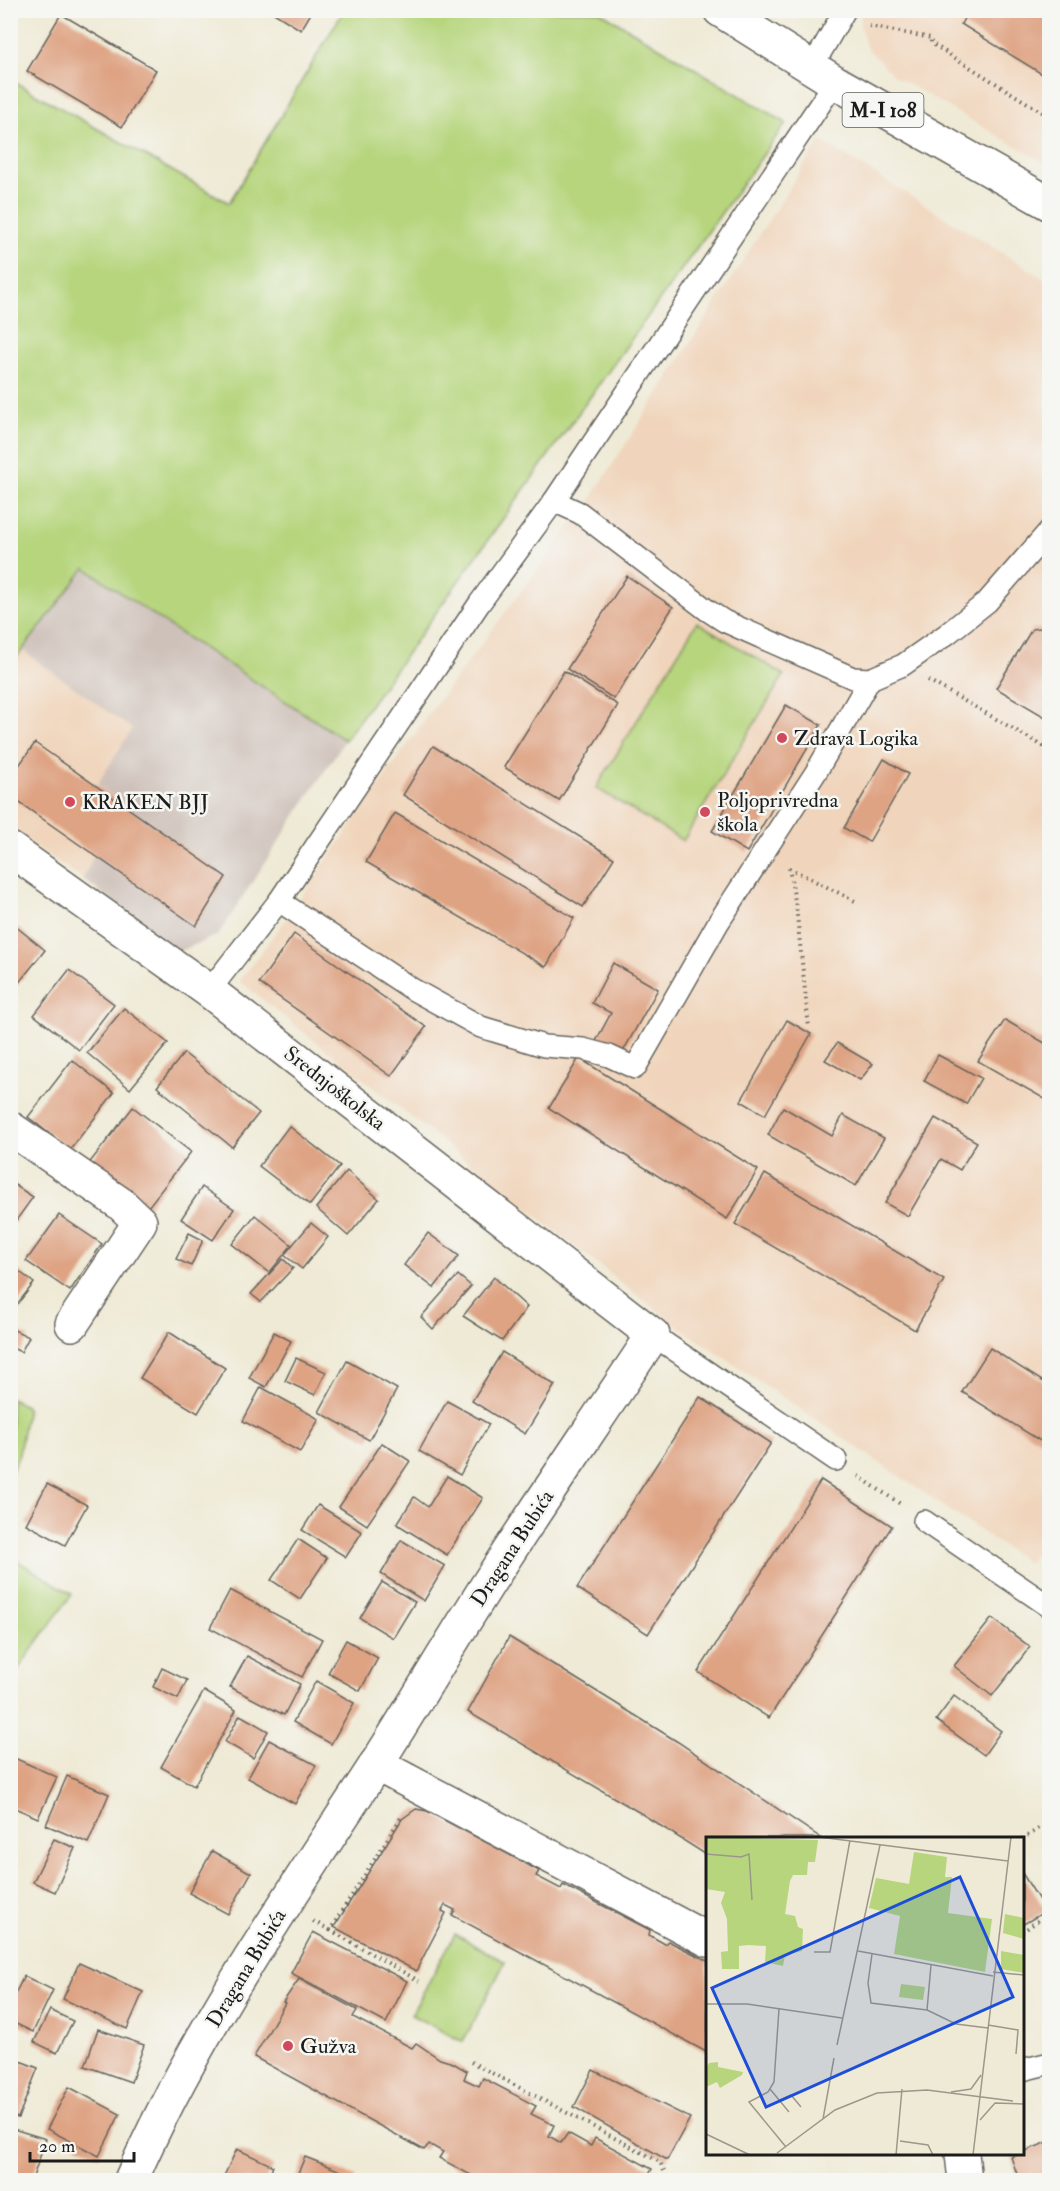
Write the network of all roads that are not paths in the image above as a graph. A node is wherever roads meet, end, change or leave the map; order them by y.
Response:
1 (720, 10) edge
2 (843, 13) edge
3 (824, 74) junction
4 (1050, 204) edge
5 (554, 501) junction
6 (1050, 530) edge
7 (870, 679) junction
8 (10, 849) edge
9 (279, 901) junction
10 (209, 991) junction
11 (10, 1128) edge
12 (72, 1324) dead end
13 (653, 1335) junction
14 (836, 1460) road end
15 (924, 1521) road end
16 (1050, 1607) edge
17 (376, 1764) junction
18 (706, 1939) edge
19 (1050, 2063) edge
20 (1024, 2070) edge
21 (962, 2155) edge
22 (131, 2181) edge
23 (965, 2181) edge

1 - 3 street, M-I 108
2 - 3 lane
3 - 4 street, M-I 108
3 - 5 lane
5 - 7 lane
5 - 9 lane
6 - 7 lane
7 - 9 lane
8 - 10 street, Srednjoškolska
9 - 10 lane
10 - 13 street, Srednjoškolska
11 - 12 street
13 - 14 lane
13 - 17 street, Dragana Bubića
15 - 16 lane
17 - 18 street
17 - 22 street, Dragana Bubića
19 - 20 lane
21 - 23 street

